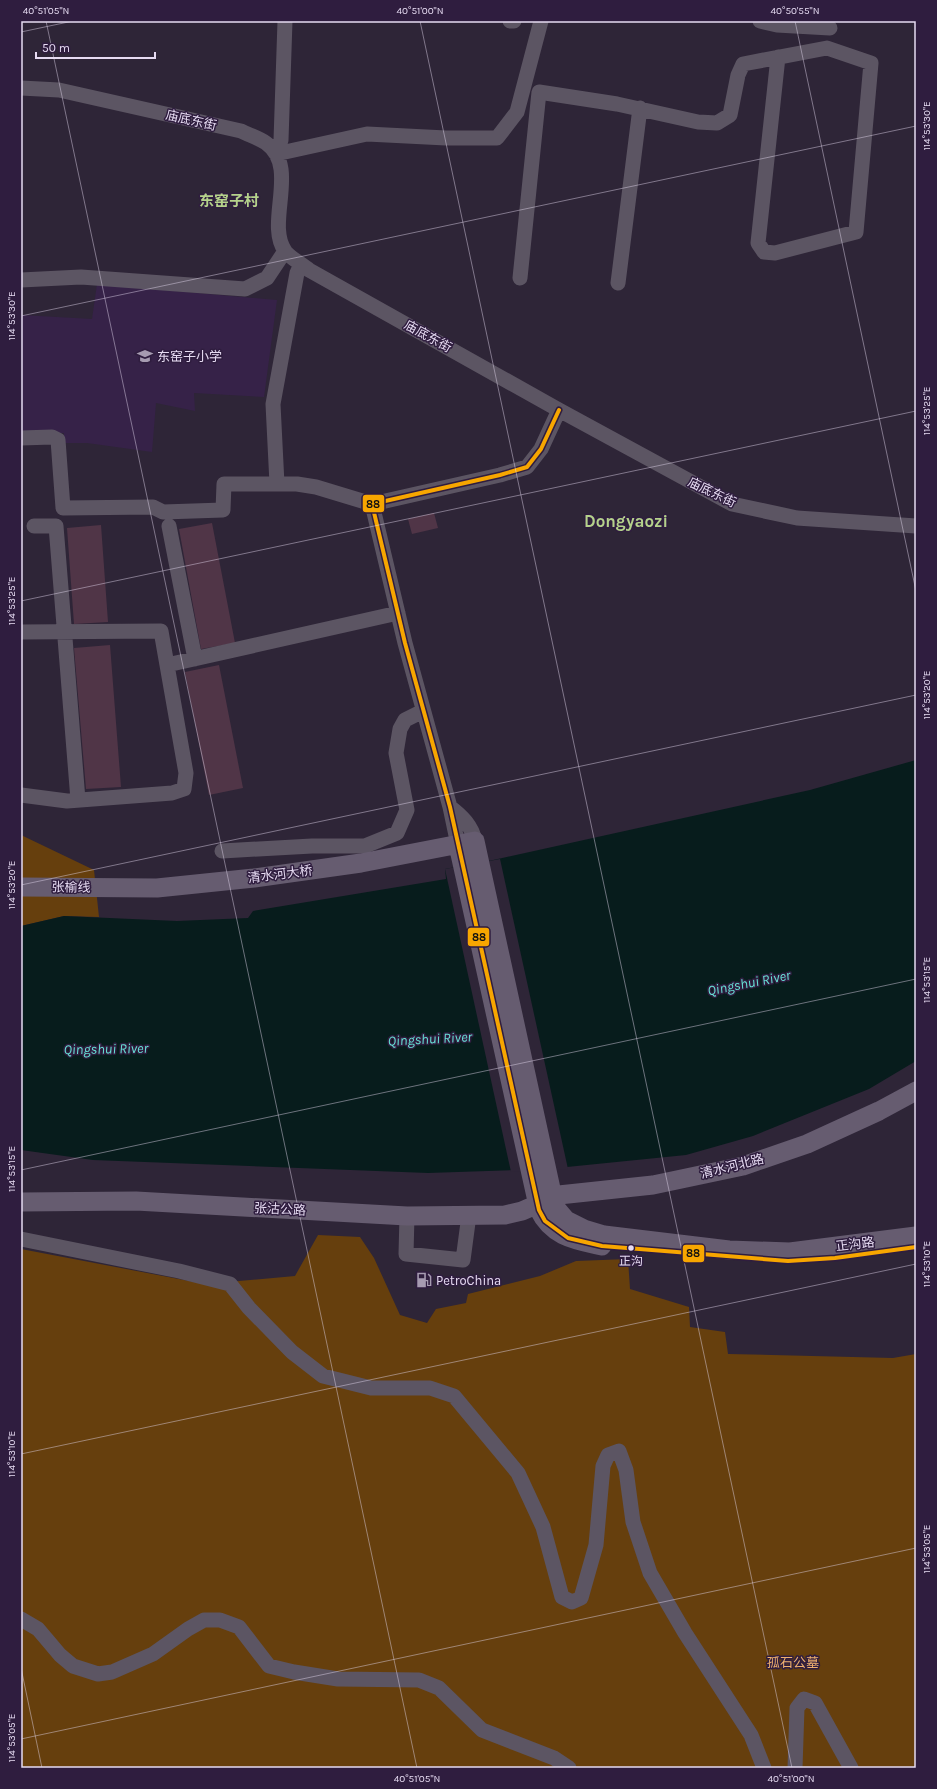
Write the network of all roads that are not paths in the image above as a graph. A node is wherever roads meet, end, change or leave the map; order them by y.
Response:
1 (285, 21) edge
2 (510, 21) edge
3 (514, 21) edge
4 (541, 21) edge
5 (760, 21) edge
6 (830, 25) edge
7 (827, 48) junction
8 (778, 57) junction
9 (21, 88) edge
10 (640, 108) junction
11 (276, 154) junction
12 (285, 251) junction
13 (301, 264) junction
14 (520, 278) dead end
15 (21, 280) edge
16 (618, 284) dead end
17 (559, 410) junction
18 (21, 438) edge
19 (277, 484) junction
20 (372, 504) junction
21 (34, 526) dead end
22 (169, 526) dead end
23 (916, 526) edge
24 (398, 613) junction
25 (66, 631) junction
26 (21, 632) edge
27 (195, 659) junction
28 (167, 665) junction
29 (423, 711) junction
30 (21, 795) edge
31 (78, 800) junction
32 (467, 843) junction
33 (222, 851) dead end
34 (21, 887) edge
35 (121, 888) joint
36 (916, 1091) edge
37 (916, 1102) edge
38 (21, 1202) edge
39 (544, 1203) junction
40 (469, 1215) junction
41 (407, 1216) junction
42 (916, 1236) edge
43 (21, 1239) edge
44 (916, 1247) edge
45 (21, 1619) edge
46 (569, 1768) edge
47 (764, 1768) edge
48 (795, 1768) edge
49 (851, 1768) edge

1 - 11 street
2 - 3 street
4 - 11 street
5 - 6 street
6 - 7 street
7 - 8 street
7 - 8 street
8 - 10 street
9 - 11 street, 庙底东街
10 - 14 street
10 - 16 street
11 - 12 street
12 - 13 street, 庙底东街
12 - 15 street
13 - 17 street, 庙底东街
13 - 19 street
17 - 20 street
17 - 23 street, 庙底东街
18 - 19 street
19 - 20 street
20 - 24 street
21 - 25 street
22 - 27 street
24 - 27 street
24 - 29 street
25 - 26 street
25 - 28 street
25 - 31 street
27 - 28 street
28 - 31 street
29 - 32 street
29 - 33 street
30 - 31 street
32 - 35 main road, 清水河大桥
32 - 39 main road, 正沟路
34 - 35 main road, 张榆线
36 - 39 main road, 清水河北路
37 - 39 main road, 清水河北路
38 - 41 main road, 张沽公路
39 - 40 main road, 张沽公路
39 - 42 main road, 正沟路
39 - 44 main road, 正沟路
40 - 41 main road, 张沽公路
40 - 41 street
43 - 47 street
45 - 46 street
48 - 49 street

